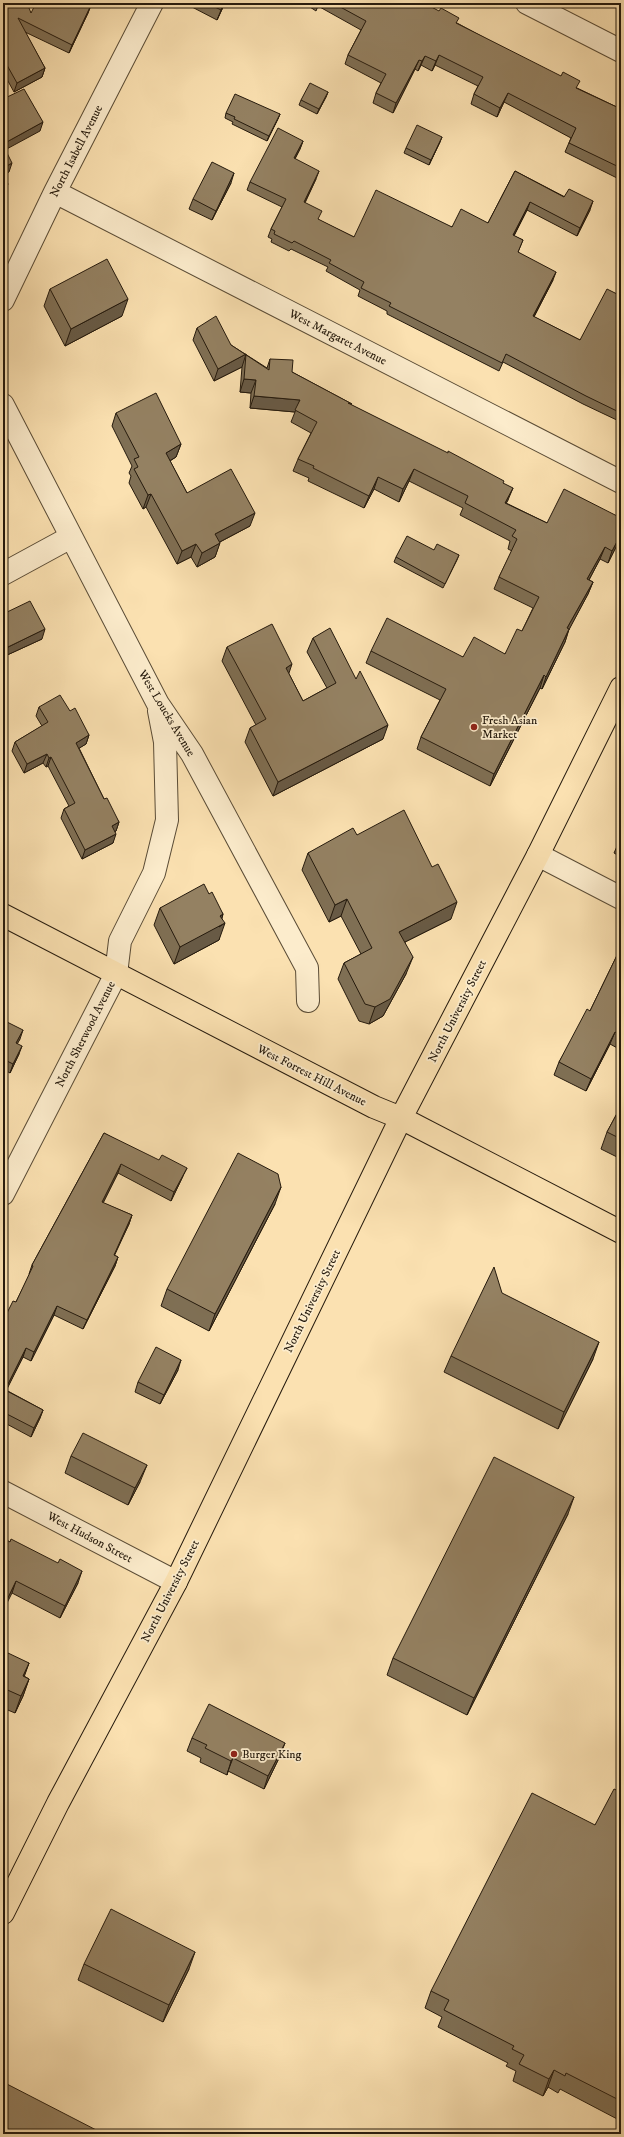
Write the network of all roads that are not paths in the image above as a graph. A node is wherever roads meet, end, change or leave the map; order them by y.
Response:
1 (152, 3) edge
2 (527, 3) edge
3 (621, 51) edge
4 (55, 192) junction
5 (3, 300) edge
6 (3, 405) edge
7 (621, 482) edge
8 (70, 537) junction
9 (3, 574) edge
10 (621, 688) edge
11 (158, 704) junction
12 (538, 855) junction
13 (621, 898) edge
14 (3, 915) edge
15 (116, 974) junction
16 (308, 1001) dead end
17 (401, 1118) junction
18 (3, 1194) edge
19 (621, 1232) edge
20 (3, 1492) edge
21 (176, 1582) junction
22 (3, 1913) edge

1 - 4 street, North Isabell Avenue
2 - 3 street
4 - 5 street, North Isabell Avenue
4 - 7 street, West Margaret Avenue
6 - 8 street, West Loucks Avenue
8 - 9 street
8 - 11 street, West Loucks Avenue
10 - 12 main road, North University Street
11 - 15 street, North Sherwood Avenue
11 - 16 street, West Loucks Avenue
12 - 13 street
12 - 17 main road, North University Street
14 - 15 main road, West Forrest Hill Avenue
15 - 17 main road, West Forrest Hill Avenue
15 - 18 street, North Sherwood Avenue
17 - 19 main road, West Forrest Hill Avenue
17 - 21 main road, North University Street
20 - 21 street, West Hudson Street
21 - 22 main road, North University Street

